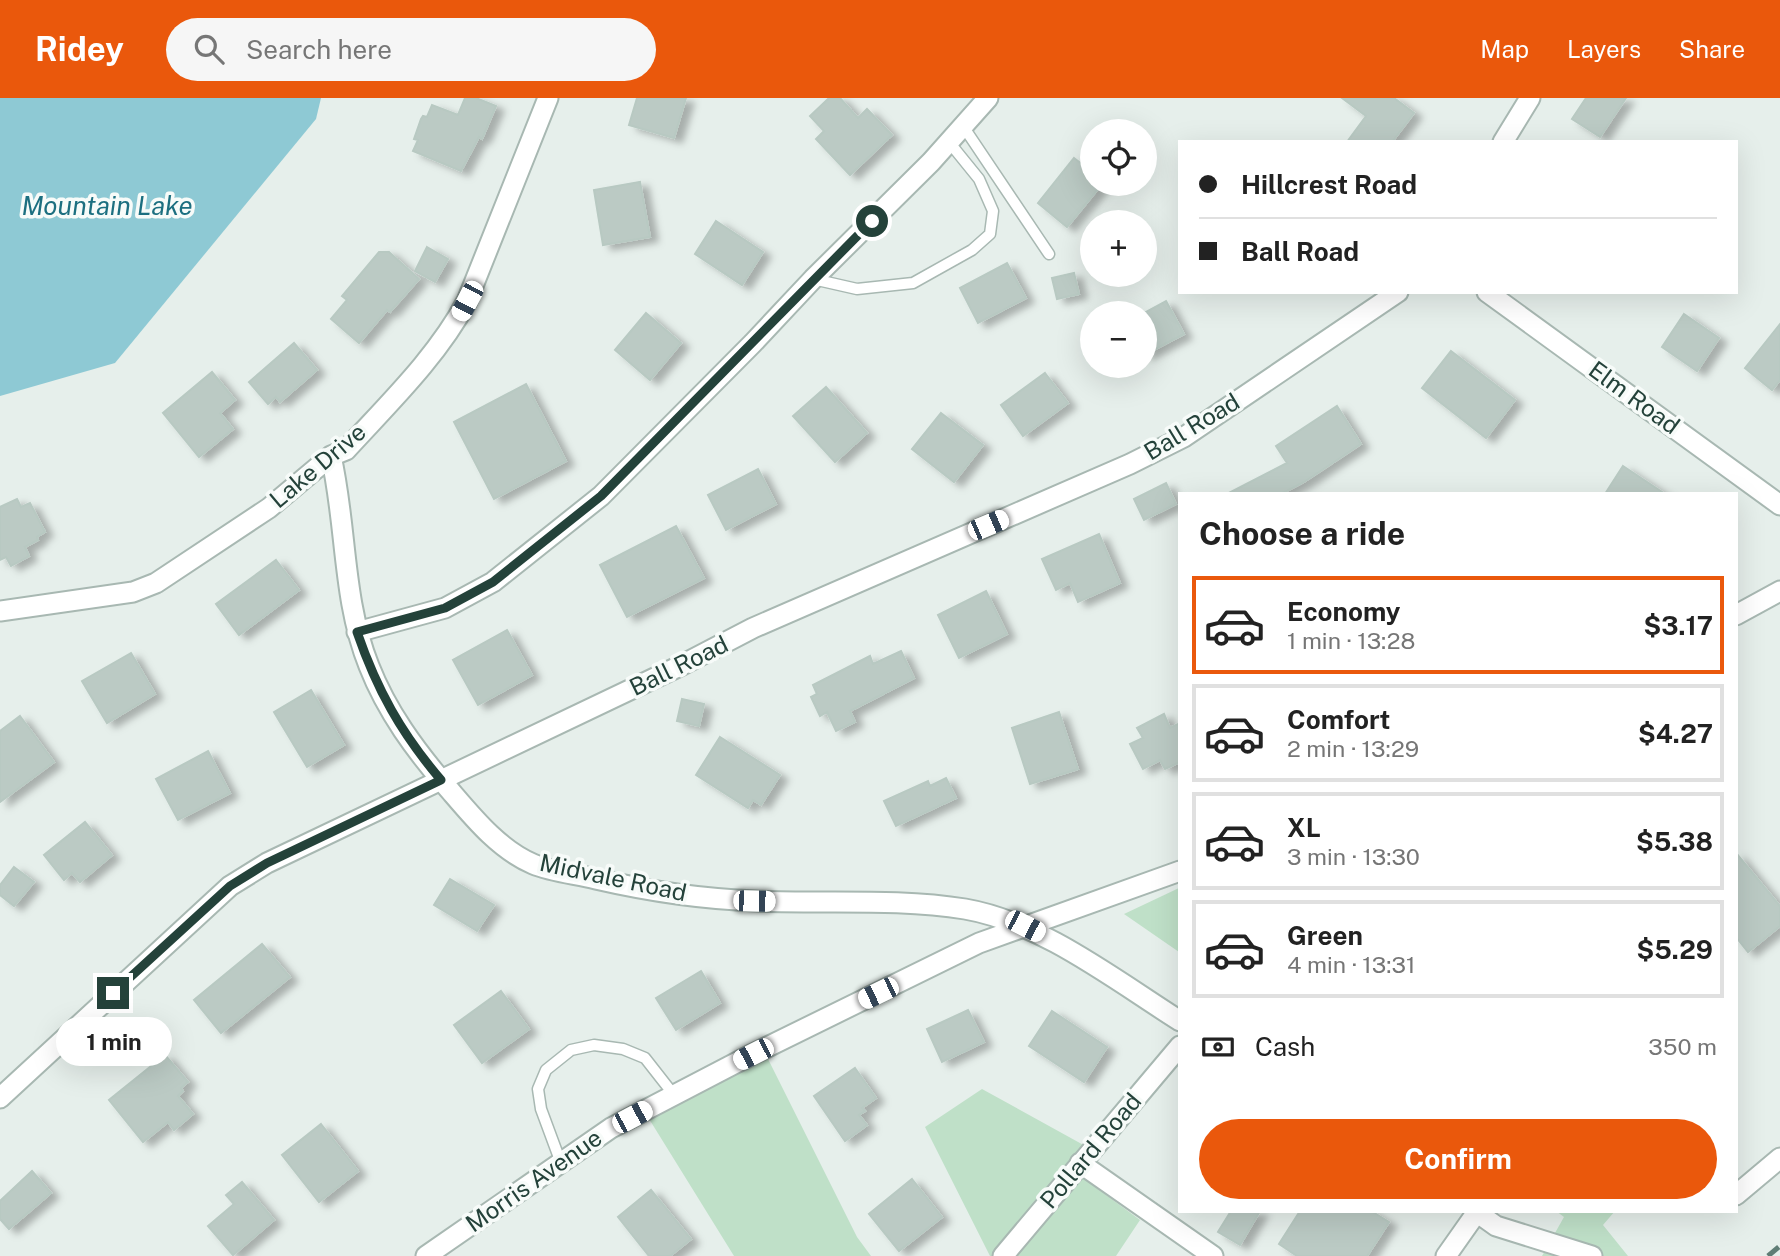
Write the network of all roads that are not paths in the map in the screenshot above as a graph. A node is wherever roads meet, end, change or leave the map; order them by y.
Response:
1 (548, 98) edge
2 (988, 98) edge
3 (1530, 98) edge
4 (963, 126) junction
5 (1504, 140) edge
6 (949, 142) junction
7 (1049, 254) dead end
8 (813, 279) junction
9 (1395, 294) edge
10 (1490, 294) edge
11 (331, 456) junction
12 (1778, 499) edge
13 (1780, 591) edge
14 (0, 611) edge
15 (1738, 614) edge
16 (357, 632) junction
17 (441, 780) junction
18 (1178, 872) edge
19 (1025, 926) junction
20 (1178, 1020) edge
21 (1178, 1048) edge
22 (674, 1095) junction
23 (0, 1098) edge
24 (1780, 1158) edge
25 (561, 1163) junction
26 (1080, 1163) junction
27 (1738, 1193) edge
28 (1475, 1213) edge
29 (1477, 1213) edge
30 (426, 1256) edge
31 (1003, 1256) edge
32 (1213, 1256) edge
33 (1446, 1256) edge
34 (1592, 1256) edge

1 - 11 street, Lake Drive
2 - 4 street
3 - 5 street
4 - 6 street
4 - 7 lane
6 - 8 street
6 - 8 lane
8 - 16 street
9 - 17 street, Ball Road
10 - 12 street, Elm Road
11 - 14 street, Lake Drive
11 - 16 street, Midvale Road
13 - 15 street
16 - 17 street, Midvale Road
17 - 19 street, Midvale Road
17 - 23 street, Ball Road
18 - 19 street, Morris Avenue
19 - 20 street, Midvale Road
19 - 22 street, Morris Avenue
21 - 26 street, Pollard Road
22 - 25 street, Morris Avenue
22 - 25 lane
24 - 27 street
25 - 30 street, Morris Avenue
26 - 31 street, Pollard Road
26 - 32 street
28 - 33 street
29 - 34 street

